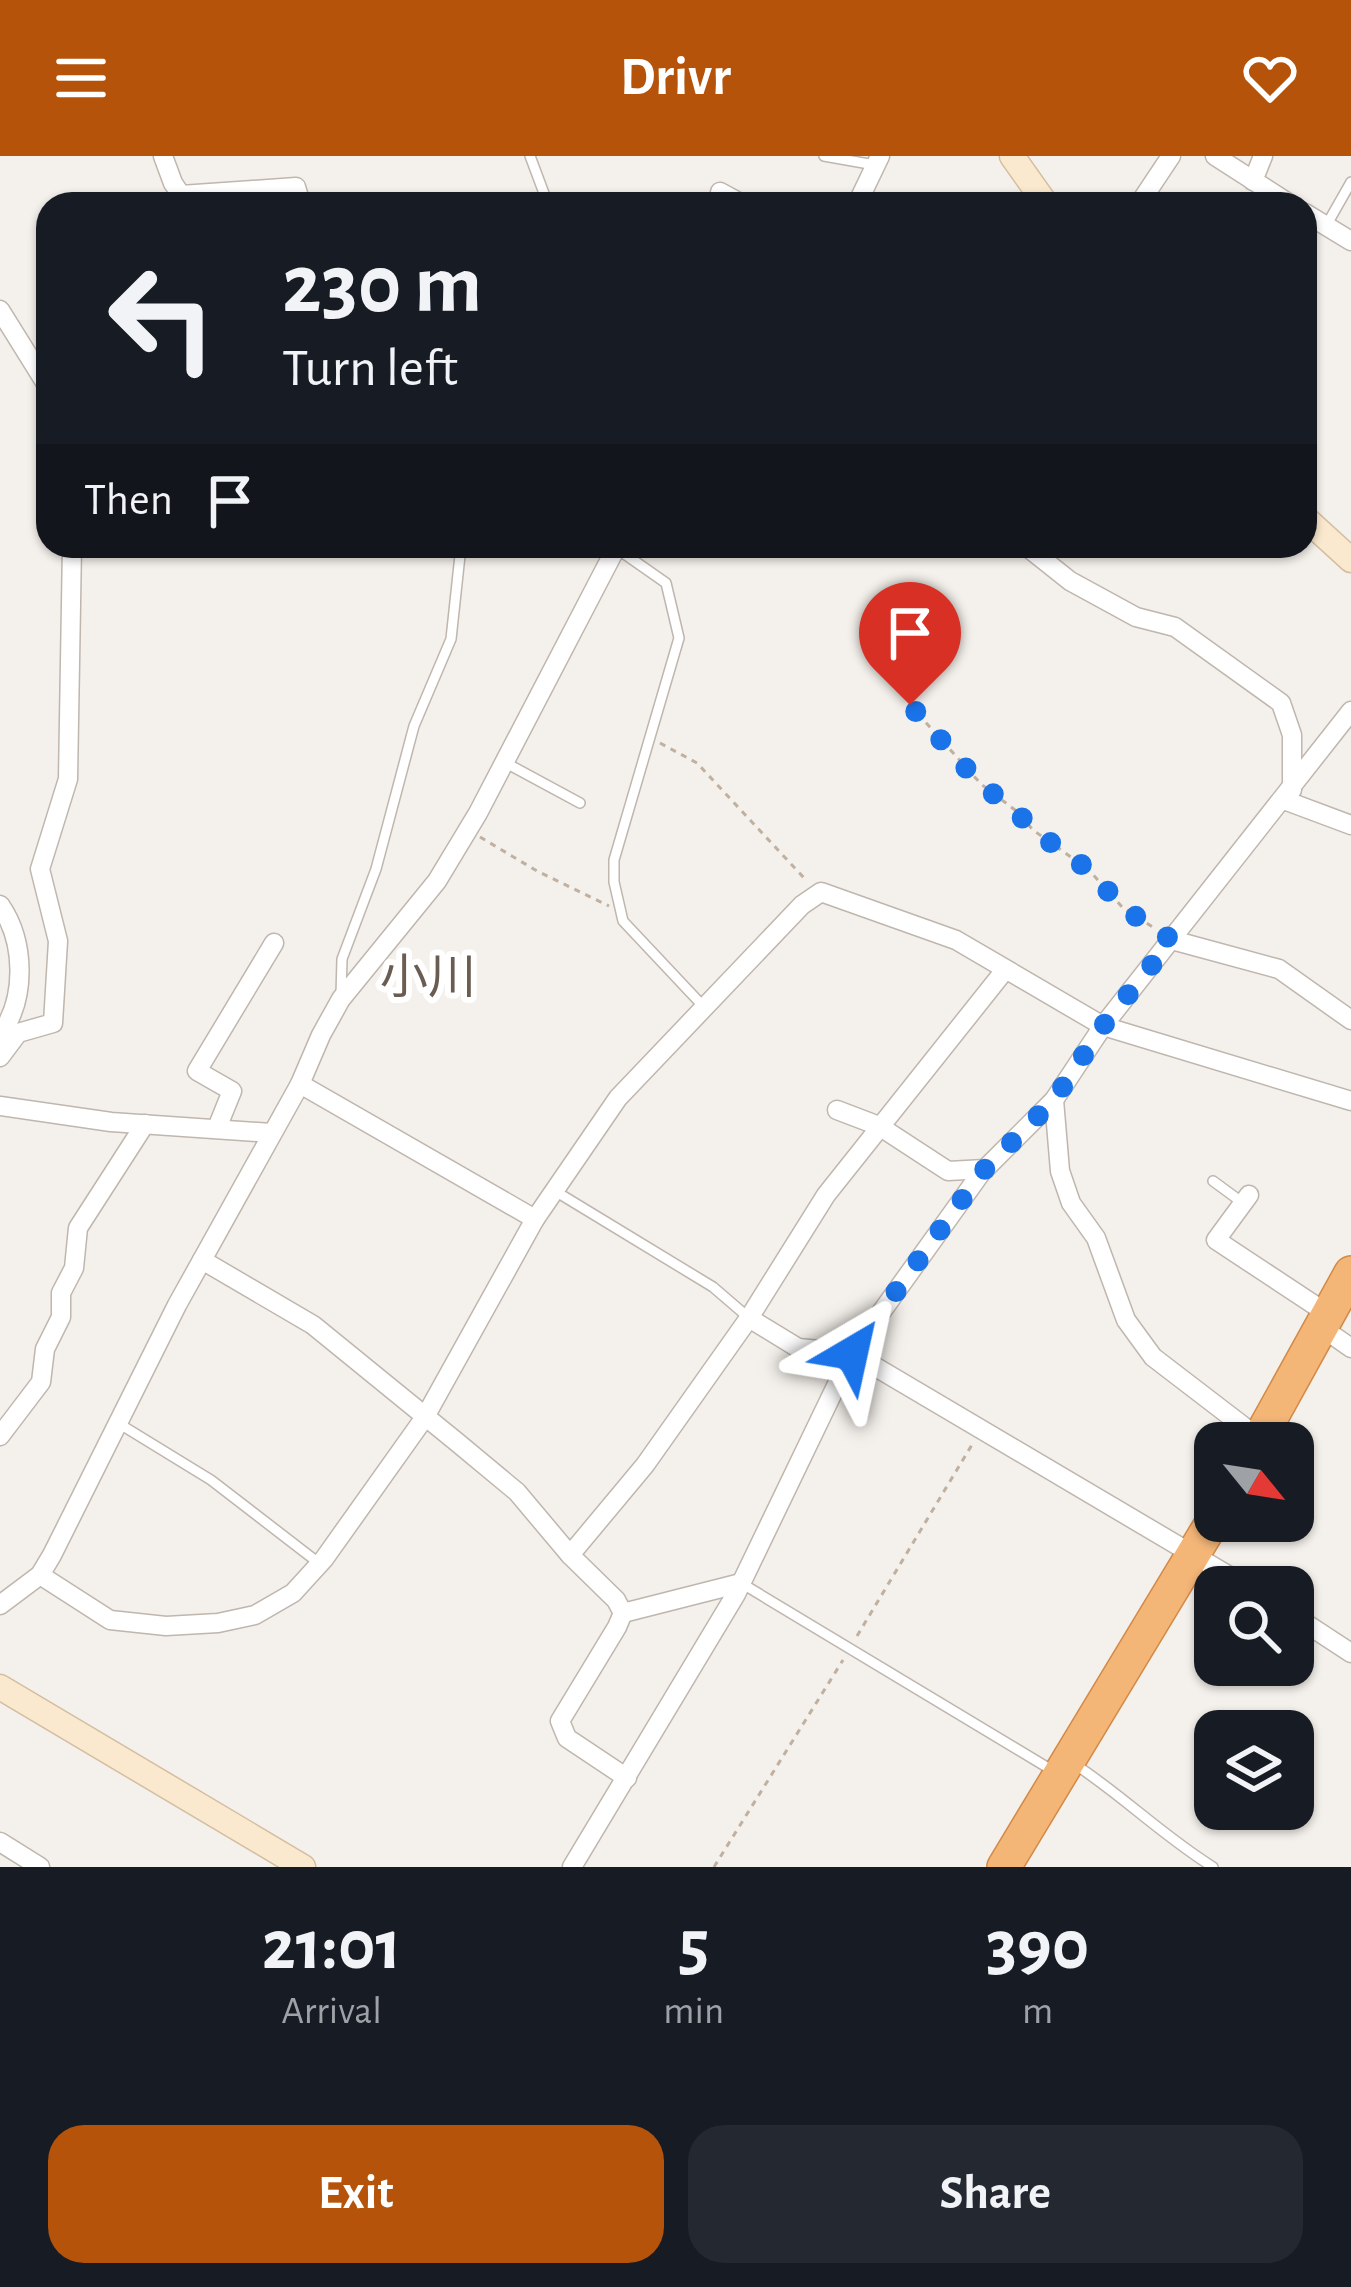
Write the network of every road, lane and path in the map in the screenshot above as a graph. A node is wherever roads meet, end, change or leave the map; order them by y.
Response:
1 (164, 156) edge
2 (530, 156) edge
3 (824, 156) edge
4 (1012, 156) edge
5 (1171, 156) edge
6 (1215, 156) edge
7 (1263, 156) edge
8 (877, 160) edge
9 (1253, 182) junction
10 (1351, 182) edge
11 (181, 192) edge
12 (249, 192) edge
13 (297, 192) edge
14 (544, 192) edge
15 (862, 192) edge
16 (1038, 192) edge
17 (1147, 192) edge
18 (1270, 192) edge
19 (1317, 220) edge
20 (1326, 226) junction
21 (1351, 241) edge
22 (0, 310) edge
23 (36, 368) edge
24 (1317, 529) edge
25 (71, 558) edge
26 (460, 558) edge
27 (610, 558) edge
28 (631, 558) edge
29 (1041, 558) edge
30 (1351, 560) edge
31 (910, 705) dead end
32 (1351, 711) edge
33 (650, 738) junction
34 (504, 761) junction
35 (1288, 795) junction
36 (580, 803) dead end
37 (1351, 825) edge
38 (468, 830) junction
39 (815, 896) junction
40 (0, 905) edge
41 (618, 908) junction
42 (1172, 940) junction
43 (274, 943) dead end
44 (1006, 970) junction
45 (341, 999) junction
46 (704, 1006) junction
47 (1351, 1020) edge
48 (1103, 1026) junction
49 (0, 1035) edge
50 (0, 1057) edge
51 (300, 1084) junction
52 (1054, 1100) junction
53 (1351, 1101) edge
54 (0, 1106) edge
55 (837, 1110) dead end
56 (146, 1124) junction
57 (879, 1126) junction
58 (218, 1128) junction
59 (272, 1133) junction
60 (985, 1169) junction
61 (1213, 1181) dead end
62 (555, 1191) junction
63 (1246, 1199) joint
64 (535, 1219) junction
65 (202, 1260) junction
66 (1351, 1273) edge
67 (749, 1318) junction
68 (1324, 1320) junction
69 (1351, 1348) edge
70 (852, 1353) junction
71 (425, 1418) junction
72 (1235, 1422) edge
73 (1269, 1422) edge
74 (117, 1423) junction
75 (0, 1436) edge
76 (1201, 1542) edge
77 (1195, 1553) junction
78 (570, 1555) junction
79 (320, 1564) junction
80 (1215, 1566) edge
81 (40, 1575) junction
82 (741, 1583) junction
83 (0, 1605) edge
84 (623, 1613) junction
85 (1314, 1629) edge
86 (1351, 1653) edge
87 (0, 1687) edge
88 (1066, 1768) junction
89 (626, 1778) junction
90 (0, 1842) edge
91 (40, 1867) edge
92 (303, 1867) edge
93 (572, 1867) edge
94 (1004, 1867) edge
95 (1213, 1867) edge

1 - 11 street
2 - 14 lane
3 - 8 lane
4 - 16 street
5 - 17 street
6 - 9 street
7 - 9 street
8 - 15 street
9 - 18 street
10 - 20 lane
12 - 13 street
19 - 20 street
20 - 21 street
22 - 23 street
24 - 30 street
25 - 50 street
26 - 45 lane
27 - 34 street
28 - 33 lane
29 - 35 street
31 - 42 path
32 - 35 street
33 - 39 path
33 - 41 lane
34 - 36 lane
34 - 38 street
35 - 37 street
35 - 42 street
38 - 41 path
38 - 45 street
39 - 44 street
39 - 46 street
40 - 49 street
41 - 46 lane
42 - 47 street
42 - 48 street
43 - 58 street
44 - 48 street
44 - 57 street
45 - 51 street
46 - 62 street
48 - 52 street
48 - 53 street
51 - 59 street
51 - 64 street
52 - 60 street
52 - 72 street
54 - 56 street
55 - 57 street
56 - 58 street
56 - 75 street
57 - 60 street
57 - 67 street
58 - 59 street
59 - 65 street
60 - 70 street
61 - 63 lane
62 - 64 street
62 - 67 lane
63 - 68 street
64 - 71 street
65 - 71 street
65 - 74 street
66 - 68 highway
67 - 70 street
67 - 78 street
68 - 69 street
68 - 73 highway
70 - 77 street
70 - 82 street
71 - 78 street
71 - 79 street
74 - 79 lane
74 - 81 street
76 - 77 highway
77 - 80 street
77 - 88 highway
78 - 84 street
79 - 81 street
81 - 83 street
82 - 84 street
82 - 88 lane
82 - 89 street
84 - 89 street
85 - 86 street
87 - 92 street
88 - 94 highway
88 - 95 lane
89 - 93 street
90 - 91 street

